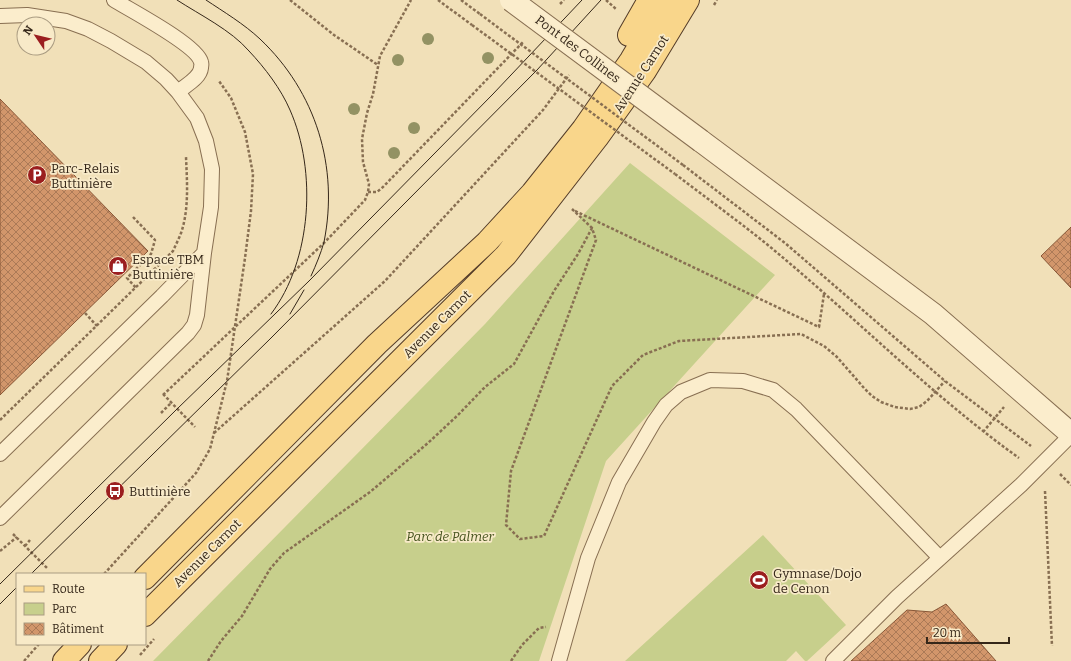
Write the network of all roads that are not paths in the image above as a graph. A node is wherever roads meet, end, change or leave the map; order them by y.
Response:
1 (114, 0) edge
2 (512, 0) edge
3 (649, 0) edge
4 (667, 0) edge
5 (688, 0) edge
6 (708, 3) edge
7 (0, 16) edge
8 (178, 92) junction
9 (204, 253) junction
10 (506, 255) junction
11 (377, 344) junction
12 (1071, 435) edge
13 (0, 454) edge
14 (0, 518) edge
15 (940, 558) junction
16 (146, 577) edge
17 (146, 614) edge
18 (79, 645) edge
19 (115, 645) edge
20 (64, 661) edge
21 (100, 661) edge
22 (559, 661) edge
23 (833, 661) edge

1 - 8 lane
2 - 12 street, Pont des Collines, bridge
3 - 11 main road
4 - 11 main road, Avenue Carnot
5 - 10 main road, Avenue Carnot
6 - 10 main road
7 - 8 lane
8 - 9 lane
9 - 13 lane
9 - 14 lane
10 - 17 main road, Avenue Carnot
11 - 16 main road, Avenue Carnot
12 - 15 lane
15 - 22 lane
15 - 23 lane
18 - 20 main road
19 - 21 main road

